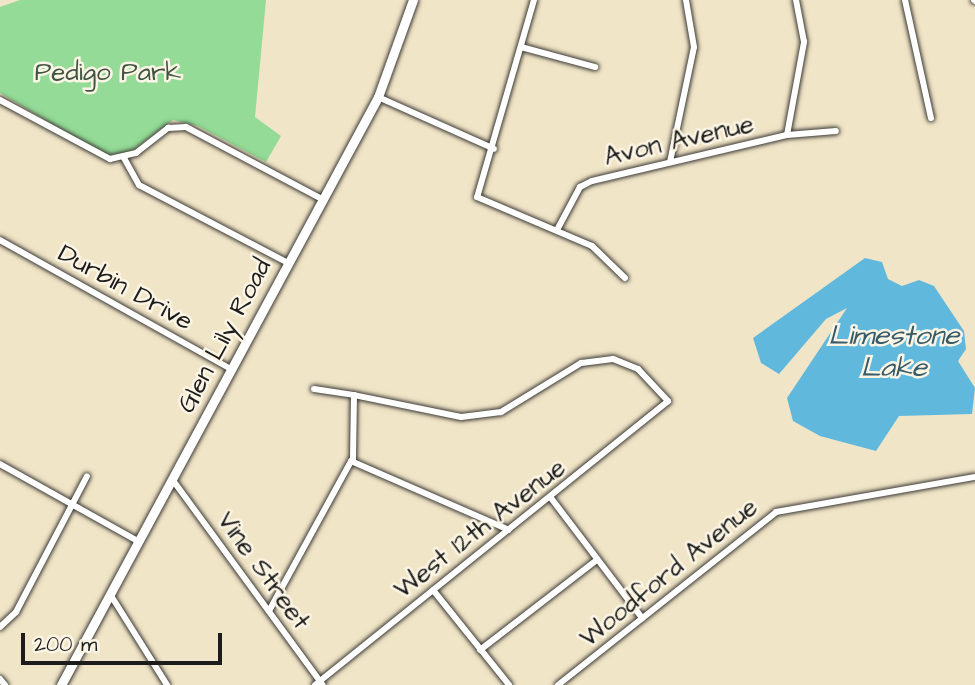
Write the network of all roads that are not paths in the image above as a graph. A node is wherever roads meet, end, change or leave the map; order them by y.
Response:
1 (413, 0) edge
2 (534, 0) edge
3 (686, 0) edge
4 (796, 0) edge
5 (905, 0) edge
6 (521, 47) junction
7 (595, 67) dead end
8 (378, 97) junction
9 (0, 100) edge
10 (931, 118) dead end
11 (836, 131) dead end
12 (787, 135) junction
13 (494, 149) junction
14 (124, 158) junction
15 (670, 162) junction
16 (322, 199) junction
17 (557, 230) junction
18 (0, 240) edge
19 (288, 263) junction
20 (625, 278) dead end
21 (231, 369) junction
22 (314, 389) dead end
23 (354, 395) junction
24 (352, 461) junction
25 (0, 464) edge
26 (88, 476) dead end
27 (975, 477) edge
28 (172, 479) junction
29 (551, 498) junction
30 (72, 504) junction
31 (509, 530) junction
32 (138, 541) junction
33 (597, 560) junction
34 (433, 590) junction
35 (110, 594) junction
36 (269, 611) junction
37 (642, 618) junction
38 (0, 627) edge
39 (480, 650) junction
40 (0, 679) edge
41 (319, 684) edge
42 (5, 685) edge
43 (61, 685) edge
44 (167, 685) edge
45 (509, 685) edge
46 (558, 685) edge

1 - 8 street, Glen Lily Road
2 - 6 street
3 - 15 street
4 - 12 street
5 - 10 street
6 - 7 street
6 - 13 street
8 - 13 street
8 - 16 street, Glen Lily Road
9 - 14 street
11 - 12 street, Avon Avenue
12 - 15 street, Avon Avenue
13 - 17 street
14 - 16 street
14 - 19 street
15 - 17 street, Avon Avenue
16 - 19 street, Glen Lily Road
17 - 20 street
18 - 21 street, Durbin Drive
19 - 21 street, Glen Lily Road
21 - 28 street, Glen Lily Road
22 - 23 street
23 - 24 street
23 - 29 street, West 12th Avenue
24 - 31 street
24 - 36 street
25 - 30 street
26 - 30 street
27 - 37 street, Woodford Avenue
28 - 32 street, Glen Lily Road
28 - 36 street, Vine Street
29 - 31 street, West 12th Avenue
29 - 33 street
30 - 32 street
30 - 38 street
31 - 34 street, West 12th Avenue
32 - 35 street, Glen Lily Road
33 - 37 street
33 - 39 street
34 - 39 street
34 - 41 street, West 12th Avenue
35 - 43 street, Glen Lily Road
35 - 44 street
36 - 41 street, Vine Street
37 - 46 street, Woodford Avenue
39 - 45 street
40 - 42 street

